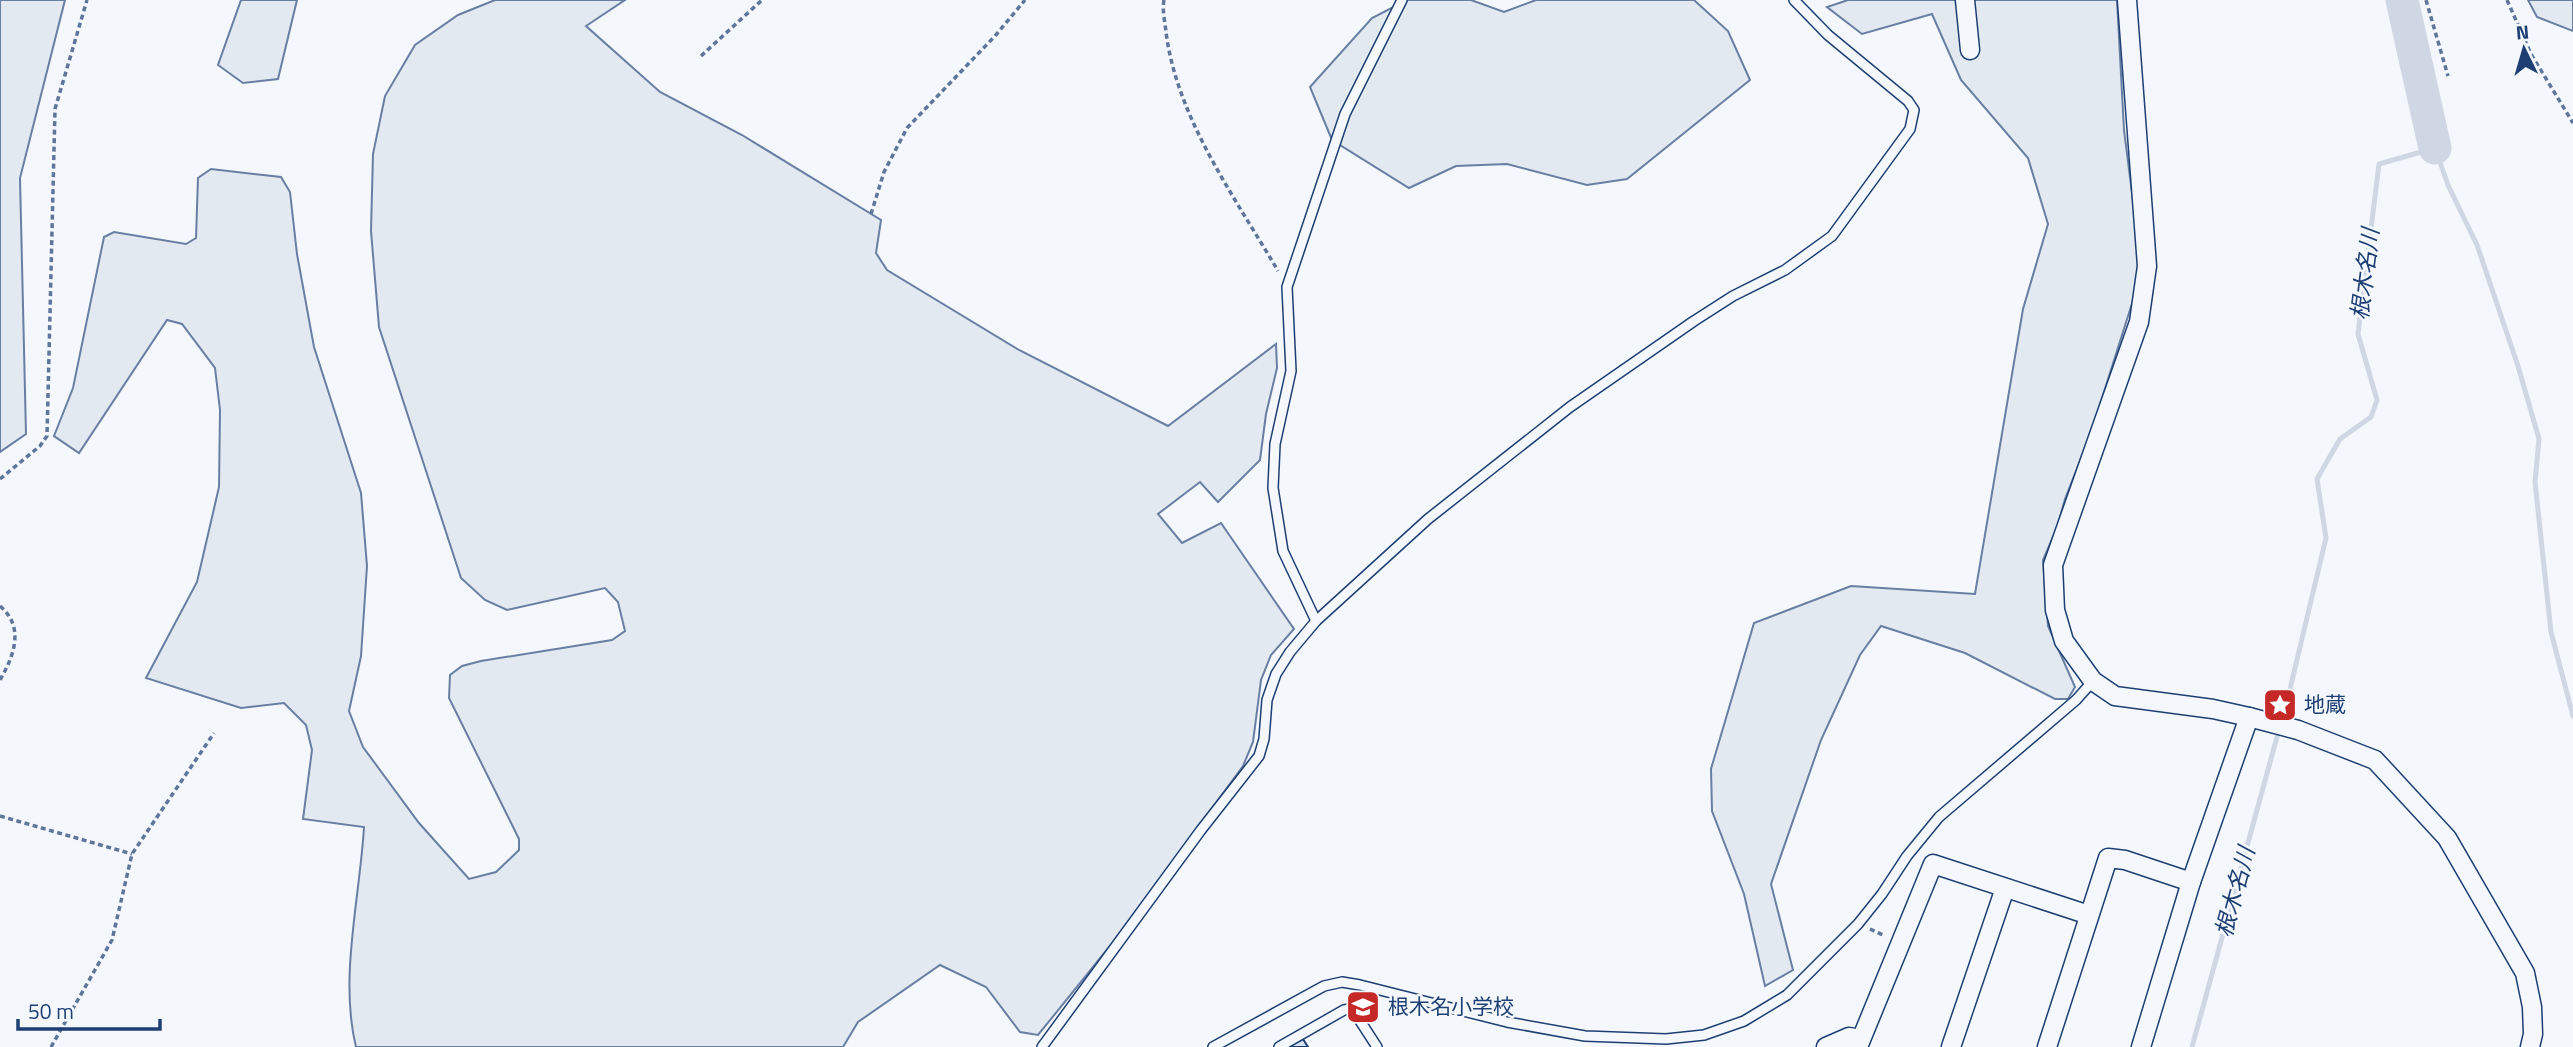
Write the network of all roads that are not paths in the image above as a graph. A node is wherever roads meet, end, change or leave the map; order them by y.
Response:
1 (1402, 0) edge
2 (1794, 0) edge
3 (1965, 0) edge
4 (2127, 0) edge
5 (1970, 50) dead end
6 (1316, 621) junction
7 (2093, 681) junction
8 (2249, 717) junction
9 (2191, 882) junction
10 (2005, 888) junction
11 (2089, 915) junction
12 (1860, 1043) edge
13 (1042, 1047) edge
14 (1213, 1047) edge
15 (1279, 1047) edge
16 (1377, 1047) edge
17 (1826, 1047) edge
18 (1951, 1047) edge
19 (2047, 1047) edge
20 (2141, 1047) edge
21 (2530, 1047) edge

1 - 6 lane
2 - 6 lane
3 - 5 street
4 - 7 street
6 - 13 lane
7 - 8 street
7 - 14 lane
8 - 9 street
8 - 21 street
9 - 11 street
9 - 20 street
10 - 11 street
10 - 12 street
10 - 18 street
11 - 19 street
12 - 17 street
15 - 16 lane

